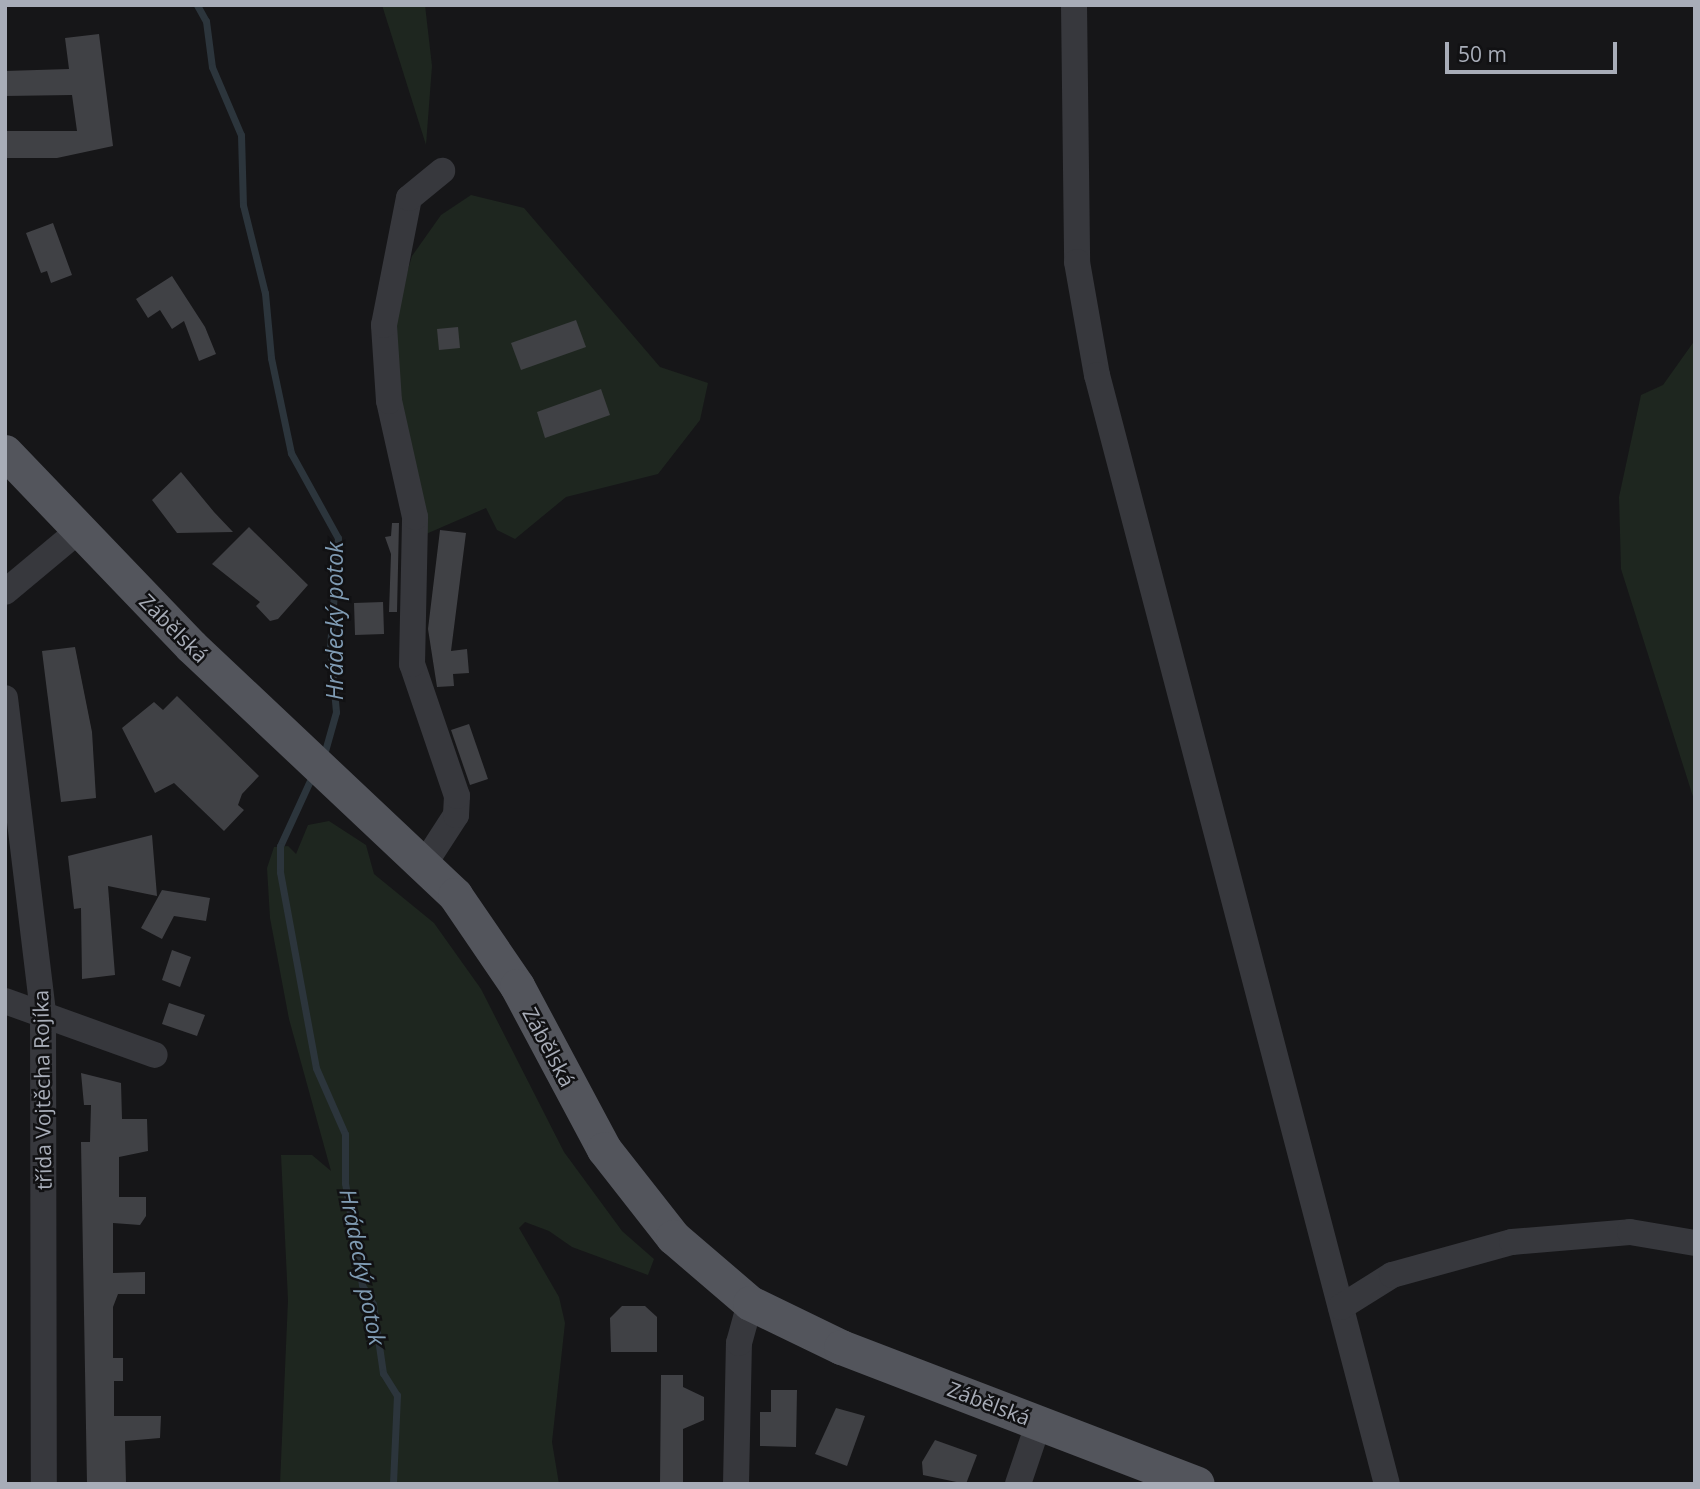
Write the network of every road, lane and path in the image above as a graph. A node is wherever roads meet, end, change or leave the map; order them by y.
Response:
1 (1074, 5) edge
2 (442, 171) dead end
3 (5, 452) edge
4 (77, 532) junction
5 (5, 593) edge
6 (5, 698) edge
7 (425, 863) junction
8 (5, 1001) edge
9 (43, 1011) junction
10 (155, 1055) dead end
11 (1695, 1243) edge
12 (750, 1303) junction
13 (1341, 1307) junction
14 (1039, 1422) junction
15 (44, 1484) edge
16 (736, 1484) edge
17 (1018, 1484) edge
18 (1197, 1484) edge
19 (1387, 1484) edge

1 - 13 street
2 - 7 street
3 - 4 main road, Zábělská
4 - 5 street
4 - 7 main road, Zábělská
6 - 9 street, třída Vojtěcha Rojíka
7 - 12 main road, Zábělská
8 - 9 street
9 - 10 street
9 - 15 street, třída Vojtěcha Rojíka
11 - 13 street
12 - 14 main road, Zábělská
12 - 16 street
13 - 19 street
14 - 17 street
14 - 18 main road, Zábělská

